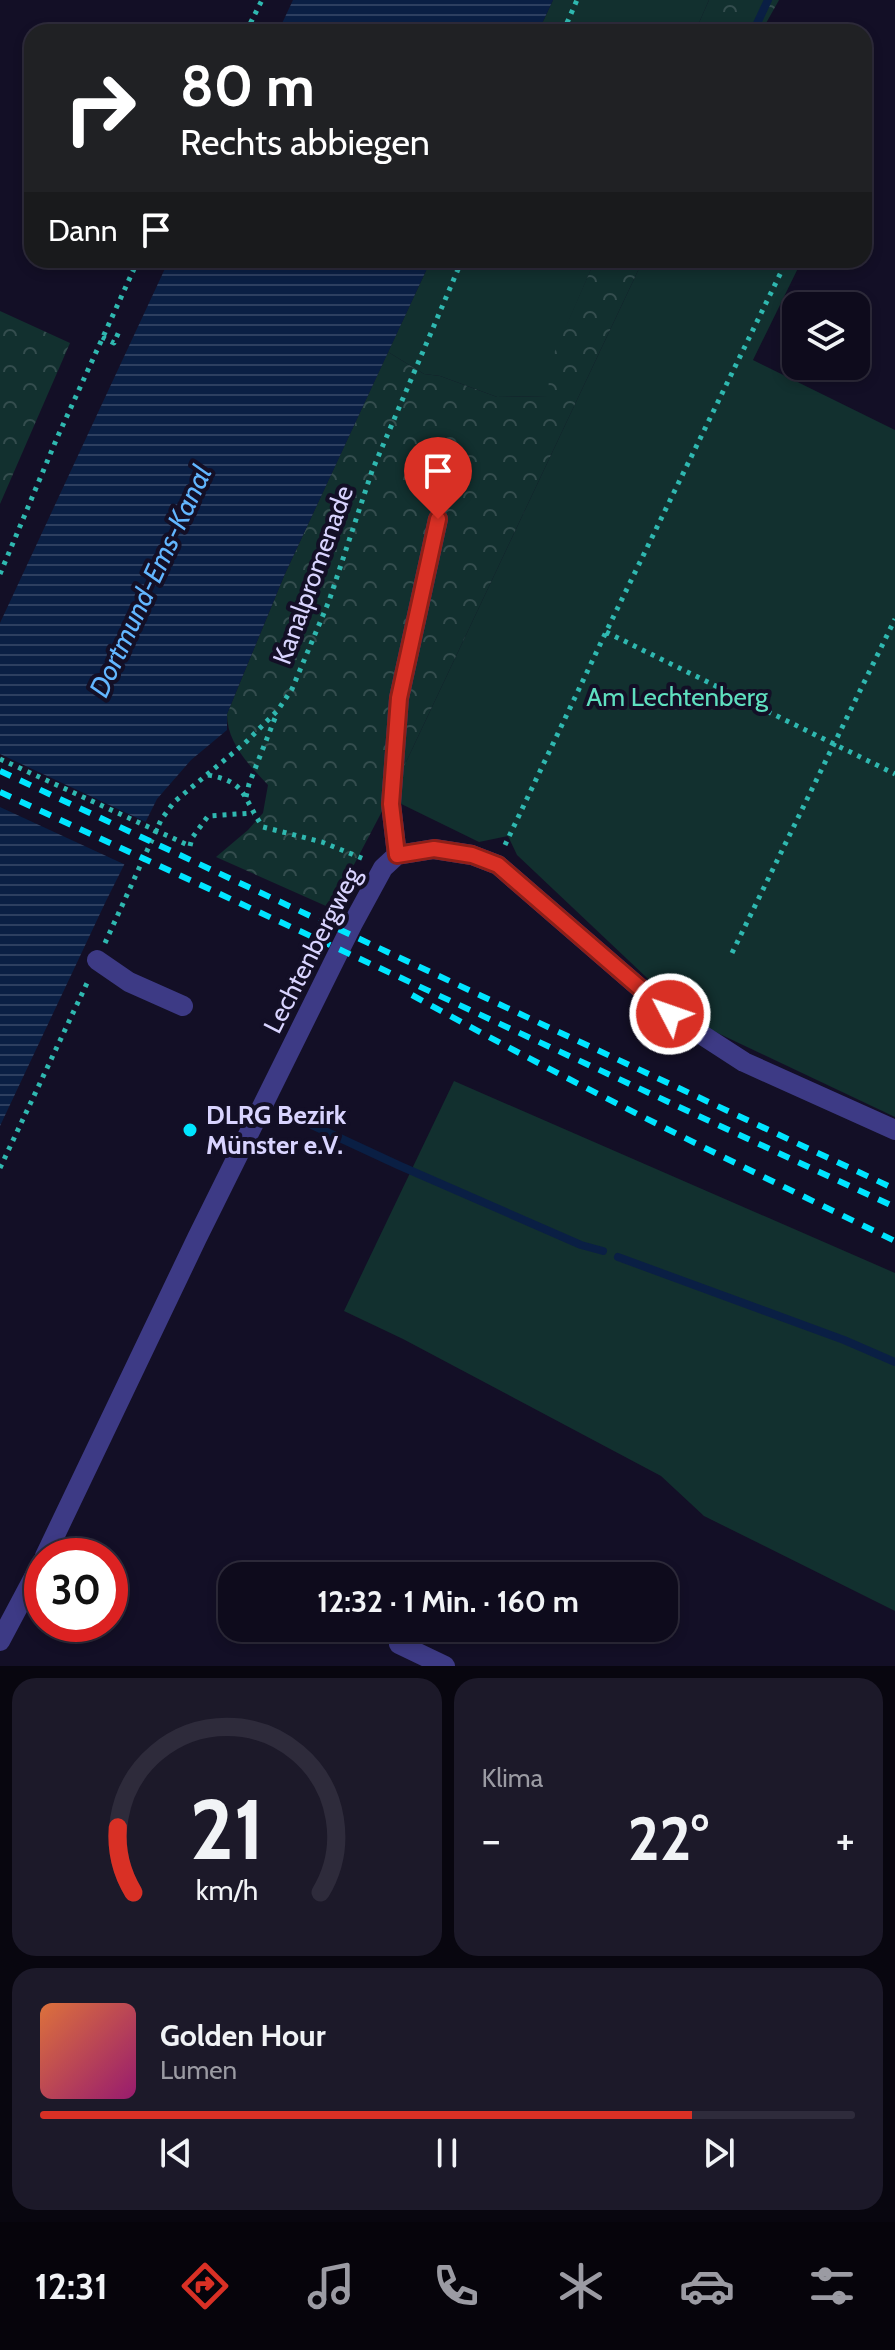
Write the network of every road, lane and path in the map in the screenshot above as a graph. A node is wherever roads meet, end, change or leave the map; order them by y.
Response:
1 (262, 0) edge
2 (577, 0) edge
3 (250, 24) edge
4 (566, 24) edge
5 (134, 268) edge
6 (459, 268) edge
7 (783, 268) edge
8 (120, 329) dead end
9 (102, 337) junction
10 (438, 519) dead end
11 (0, 574) edge
12 (895, 619) edge
13 (606, 632) junction
14 (278, 710) junction
15 (833, 743) junction
16 (0, 759) edge
17 (895, 774) edge
18 (208, 775) junction
19 (246, 798) junction
20 (253, 813) junction
21 (508, 836) dead end
22 (390, 861) junction
23 (732, 953) dead end
24 (97, 960) junction
25 (183, 1006) dead end
26 (895, 1130) edge
27 (0, 1168) edge
28 (54, 1538) edge
29 (24, 1596) edge
30 (0, 1641) edge
31 (399, 1644) dead end
32 (445, 1666) edge

1 - 3 path
2 - 4 path
5 - 9 path
6 - 14 path, Kanalpromenade
7 - 13 path
8 - 9 path
9 - 11 path
10 - 22 street
12 - 15 path
13 - 15 path
13 - 21 path
14 - 18 path, Kanalpromenade
14 - 19 path
15 - 17 path
15 - 23 path
16 - 20 path, bridge
18 - 19 path
18 - 24 path, Kanalpromenade
19 - 20 path
20 - 22 path
22 - 26 street, Lechtenbergweg
22 - 28 street, Lechtenbergweg
24 - 25 street
24 - 27 path, Kanalpromenade
29 - 30 street
31 - 32 street

